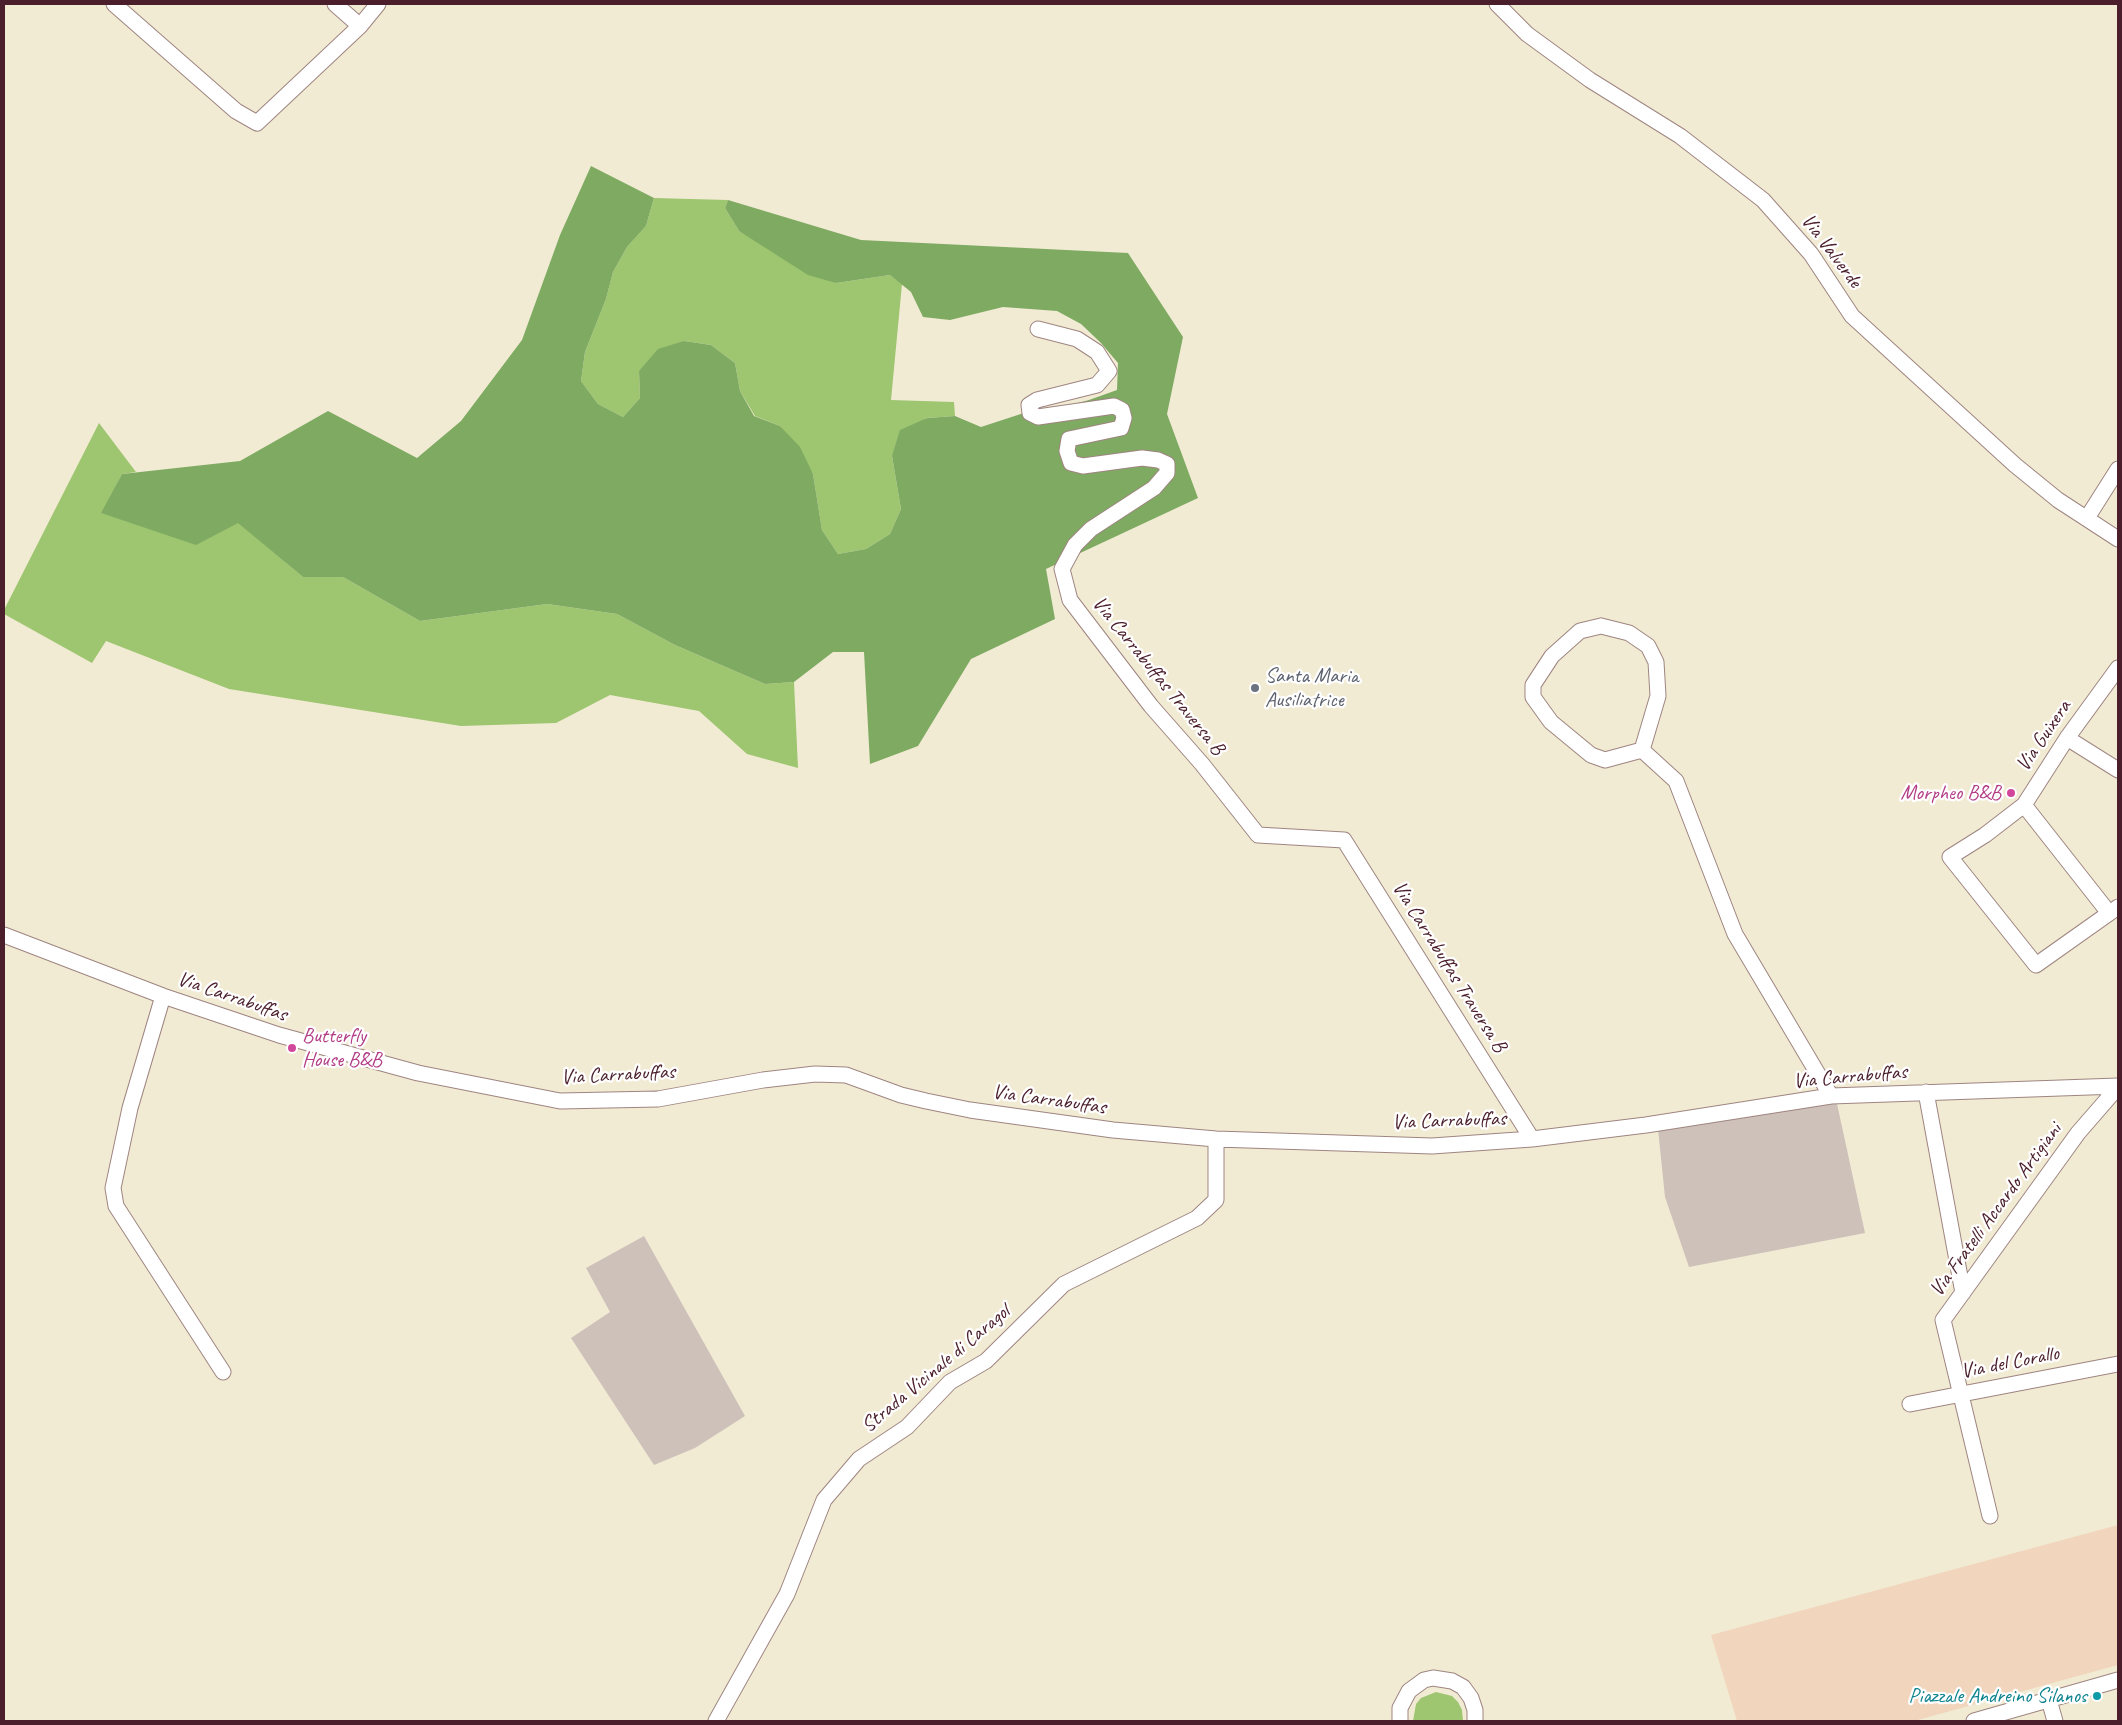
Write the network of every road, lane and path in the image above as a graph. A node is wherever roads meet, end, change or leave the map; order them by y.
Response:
1 (114, 4) edge
2 (335, 4) edge
3 (378, 4) edge
4 (1497, 4) edge
5 (360, 26) junction
6 (1038, 329) dead end
7 (2118, 469) edge
8 (2087, 518) junction
9 (2118, 539) edge
10 (2118, 668) edge
11 (2067, 738) junction
12 (1642, 750) junction
13 (2118, 770) edge
14 (2024, 805) junction
15 (2114, 910) edge
16 (4, 935) edge
17 (163, 996) junction
18 (2118, 1086) edge
19 (1926, 1092) junction
20 (1831, 1096) junction
21 (1216, 1139) junction
22 (1532, 1139) junction
23 (1963, 1293) junction
24 (2118, 1364) edge
25 (224, 1372) dead end
26 (1960, 1394) junction
27 (1910, 1404) dead end
28 (1990, 1516) dead end
29 (2118, 1680) edge
30 (2050, 1700) junction
31 (1400, 1715) edge
32 (716, 1721) edge
33 (1392, 1721) edge
34 (1475, 1721) edge
35 (1974, 1721) edge
36 (2056, 1721) edge

1 - 5 street
2 - 5 street
3 - 5 street
4 - 8 street, Via Valverde
6 - 22 street, Via Carrabuffas Traversa B
7 - 8 street
8 - 9 street, Via Valverde
10 - 11 street, Via Guixera
11 - 13 street
11 - 14 street, Via Guixera
12 - 12 street
12 - 20 street
14 - 15 street
14 - 15 street, Via Guixera
16 - 17 street, Via Carrabuffas
17 - 21 street, Via Carrabuffas
17 - 25 street
18 - 19 street, Via Carrabuffas
18 - 23 street, Via Fratelli Accardo Artigiani
19 - 20 street, Via Carrabuffas
19 - 23 street
20 - 22 street, Via Carrabuffas
21 - 22 street, Via Carrabuffas
21 - 32 street, Strada Vicinale di Caragol
23 - 26 street, Via Fratelli Accardo Artigiani
24 - 26 street, Via del Corallo
26 - 27 street, Via del Corallo
26 - 28 street, Via Fratelli Accardo Artigiani
29 - 30 street
30 - 35 street
30 - 36 street
31 - 33 street
31 - 34 street

